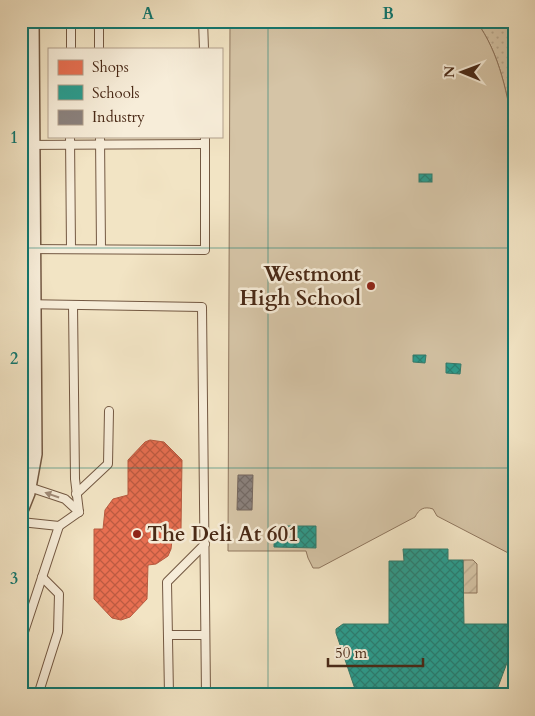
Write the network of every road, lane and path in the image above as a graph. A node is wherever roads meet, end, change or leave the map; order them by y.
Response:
1 (31, 21) edge
2 (71, 21) edge
3 (99, 21) edge
4 (203, 21) edge
5 (71, 48) edge
6 (99, 48) edge
7 (204, 48) edge
8 (70, 138) edge
9 (100, 138) edge
10 (205, 140) edge
11 (26, 145) edge
12 (70, 145) junction
13 (100, 145) junction
14 (26, 249) edge
15 (71, 249) junction
16 (101, 249) junction
17 (27, 305) edge
18 (73, 305) junction
19 (109, 411) dead end
20 (24, 488) edge
21 (76, 494) junction
22 (21, 508) edge
23 (79, 512) junction
24 (21, 522) edge
25 (59, 526) junction
26 (205, 544) junction
27 (42, 577) junction
28 (168, 635) junction
29 (205, 635) junction
30 (21, 642) edge
31 (38, 695) edge
32 (169, 695) edge
33 (206, 695) edge

1 - 11 street
2 - 5 lane
3 - 6 lane
4 - 7 lane
8 - 12 lane
9 - 13 lane
10 - 13 lane
10 - 16 lane
11 - 12 lane
11 - 14 street
12 - 13 lane
12 - 15 lane
13 - 16 lane
14 - 15 lane
14 - 17 street
15 - 16 lane
17 - 18 lane
17 - 20 street
18 - 21 lane
18 - 26 lane
19 - 21 lane
20 - 22 street
23 -> 20 lane
21 - 23 lane
23 - 25 lane
24 - 25 lane
25 - 27 lane
26 - 28 lane
26 - 29 lane
27 - 30 lane
27 - 31 lane
28 - 29 lane
28 - 32 lane
29 - 33 lane

